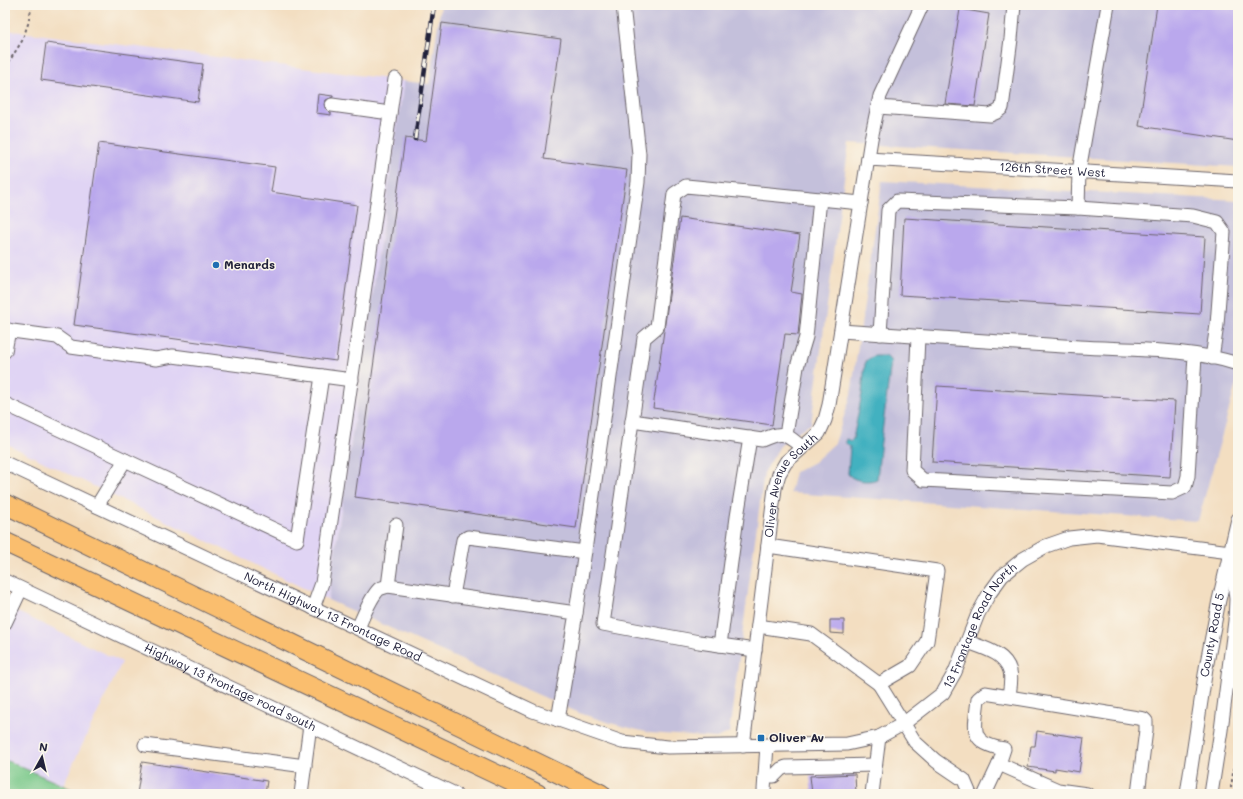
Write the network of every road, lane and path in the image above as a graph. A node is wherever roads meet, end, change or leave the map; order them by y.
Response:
1 (32, 5) edge
2 (623, 5) edge
3 (922, 5) edge
4 (1014, 5) edge
5 (1108, 5) edge
6 (5, 68) edge
7 (395, 79) dead end
8 (332, 106) dead end
9 (878, 107) junction
10 (390, 114) junction
11 (868, 159) junction
12 (1079, 171) junction
13 (1238, 181) edge
14 (820, 199) junction
15 (861, 203) junction
16 (1078, 208) junction
17 (7, 330) edge
18 (841, 331) junction
19 (880, 334) junction
20 (918, 337) junction
21 (5, 351) edge
22 (1195, 355) junction
23 (1212, 358) junction
24 (1238, 364) edge
25 (322, 376) junction
26 (352, 380) junction
27 (5, 404) edge
28 (632, 421) junction
29 (786, 435) junction
30 (750, 438) junction
31 (802, 448) junction
32 (125, 460) junction
33 (5, 463) edge
34 (5, 504) edge
35 (97, 506) junction
36 (1238, 519) edge
37 (396, 525) dead end
38 (5, 542) edge
39 (768, 546) junction
40 (585, 552) junction
41 (1234, 553) edge
42 (5, 581) edge
43 (388, 586) junction
44 (21, 589) junction
45 (453, 596) junction
46 (314, 608) junction
47 (576, 613) junction
48 (5, 622) edge
49 (758, 626) junction
50 (358, 628) junction
51 (968, 642) junction
52 (720, 645) junction
53 (755, 650) junction
54 (879, 684) junction
55 (1009, 696) junction
56 (558, 720) junction
57 (903, 724) junction
58 (310, 725) junction
59 (879, 737) junction
60 (1238, 740) edge
61 (145, 745) dead end
62 (767, 745) junction
63 (743, 746) junction
64 (668, 747) joint
65 (876, 764) junction
66 (999, 764) junction
67 (305, 766) junction
68 (765, 776) junction
69 (301, 794) edge
70 (455, 794) edge
71 (538, 794) edge
72 (602, 794) edge
73 (765, 794) edge
74 (872, 794) edge
75 (970, 794) edge
76 (985, 794) edge
77 (1087, 794) edge
78 (1138, 794) edge
79 (1187, 794) edge
80 (1210, 794) edge
81 (1230, 794) edge

1 - 6 path
2 - 40 street
3 - 9 street, Oliver Avenue South
4 - 9 street
5 - 12 street
7 - 10 street
8 - 10 street
9 - 11 street, Oliver Avenue South
10 - 26 street
11 - 12 street, 126th Street West
11 - 15 street, Oliver Avenue South
12 - 13 street, 126th Street West
12 - 16 street
14 - 15 street
14 - 28 street
14 - 29 street
15 - 18 street, Oliver Avenue South
16 - 19 street
16 - 23 street
17 - 21 street
17 - 25 street
18 - 19 street
18 - 31 street, Oliver Avenue South
19 - 20 street
20 - 22 street
20 - 22 street
22 - 23 street
23 - 24 street
25 - 26 street
25 - 32 street
26 - 46 street
27 - 32 street
28 - 30 street
28 - 52 street
29 - 30 street
29 - 31 street
30 - 52 street
31 - 39 street, Oliver Avenue South
32 - 35 street
33 - 35 street, North Highway 13 Frontage Road
34 - 72 highway
35 - 46 street, North Highway 13 Frontage Road
36 - 41 street
37 - 43 street
38 - 71 highway
39 - 49 street, Oliver Avenue South
39 - 54 street
40 - 45 street
40 - 47 street
41 - 51 street, 13 Frontage Road North
41 - 79 street, County Road 5
41 - 80 street, County Road 5
42 - 44 street, Highway 13 frontage road south
43 - 45 street
43 - 50 street
44 - 48 street
44 - 58 street, Highway 13 frontage road south
45 - 47 street
46 - 50 street, North Highway 13 Frontage Road
47 - 56 street
49 - 53 street, Oliver Avenue South
49 - 54 street
50 - 56 street, North Highway 13 Frontage Road
51 - 55 street
51 - 57 street, 13 Frontage Road North
52 - 53 street
53 - 63 street, Oliver Avenue South
54 - 57 street
55 - 66 street
55 - 78 street
56 - 64 street, North Highway 13 Frontage Road
57 - 59 street, 13 Frontage Road North
57 - 75 street
58 - 67 street
58 - 70 street, Highway 13 frontage road south
59 - 62 street, 13 Frontage Road North
59 - 65 street
60 - 81 path
61 - 67 street
62 - 63 street, 13 Frontage Road North
62 - 68 street
63 - 64 street, 13 Frontage Road North
65 - 68 street
65 - 74 street
66 - 76 street
66 - 77 street
67 - 69 street
68 - 73 street

